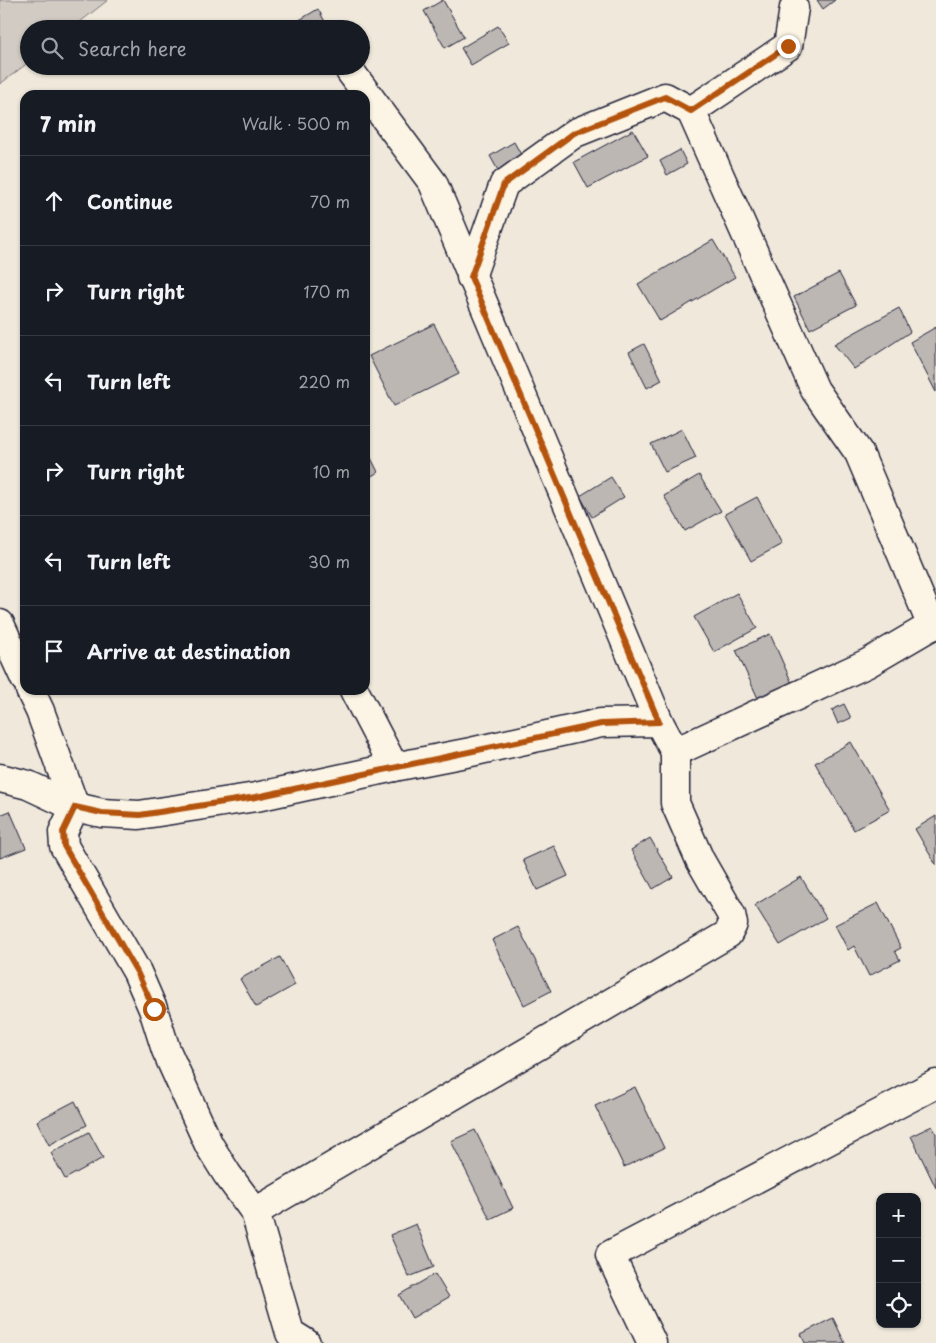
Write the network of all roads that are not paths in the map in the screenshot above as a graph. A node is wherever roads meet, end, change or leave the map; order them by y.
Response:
1 (794, 8) dead end
2 (353, 75) edge
3 (364, 90) edge
4 (370, 98) edge
5 (691, 111) junction
6 (471, 277) junction
7 (0, 624) edge
8 (934, 624) edge
9 (20, 668) edge
10 (32, 695) edge
11 (357, 695) edge
12 (659, 722) junction
13 (675, 752) junction
14 (394, 767) junction
15 (0, 778) edge
16 (75, 807) junction
17 (936, 1084) edge
18 (255, 1212) junction
19 (306, 1343) edge
20 (652, 1343) edge

1 - 5 street
2 - 3 street
4 - 6 street
5 - 6 street
5 - 8 street
6 - 12 street
7 - 9 street
8 - 13 street
10 - 16 street
11 - 14 street
12 - 13 street
12 - 14 street
13 - 18 street
14 - 16 street
15 - 16 street
16 - 18 street
17 - 20 street
18 - 19 street

